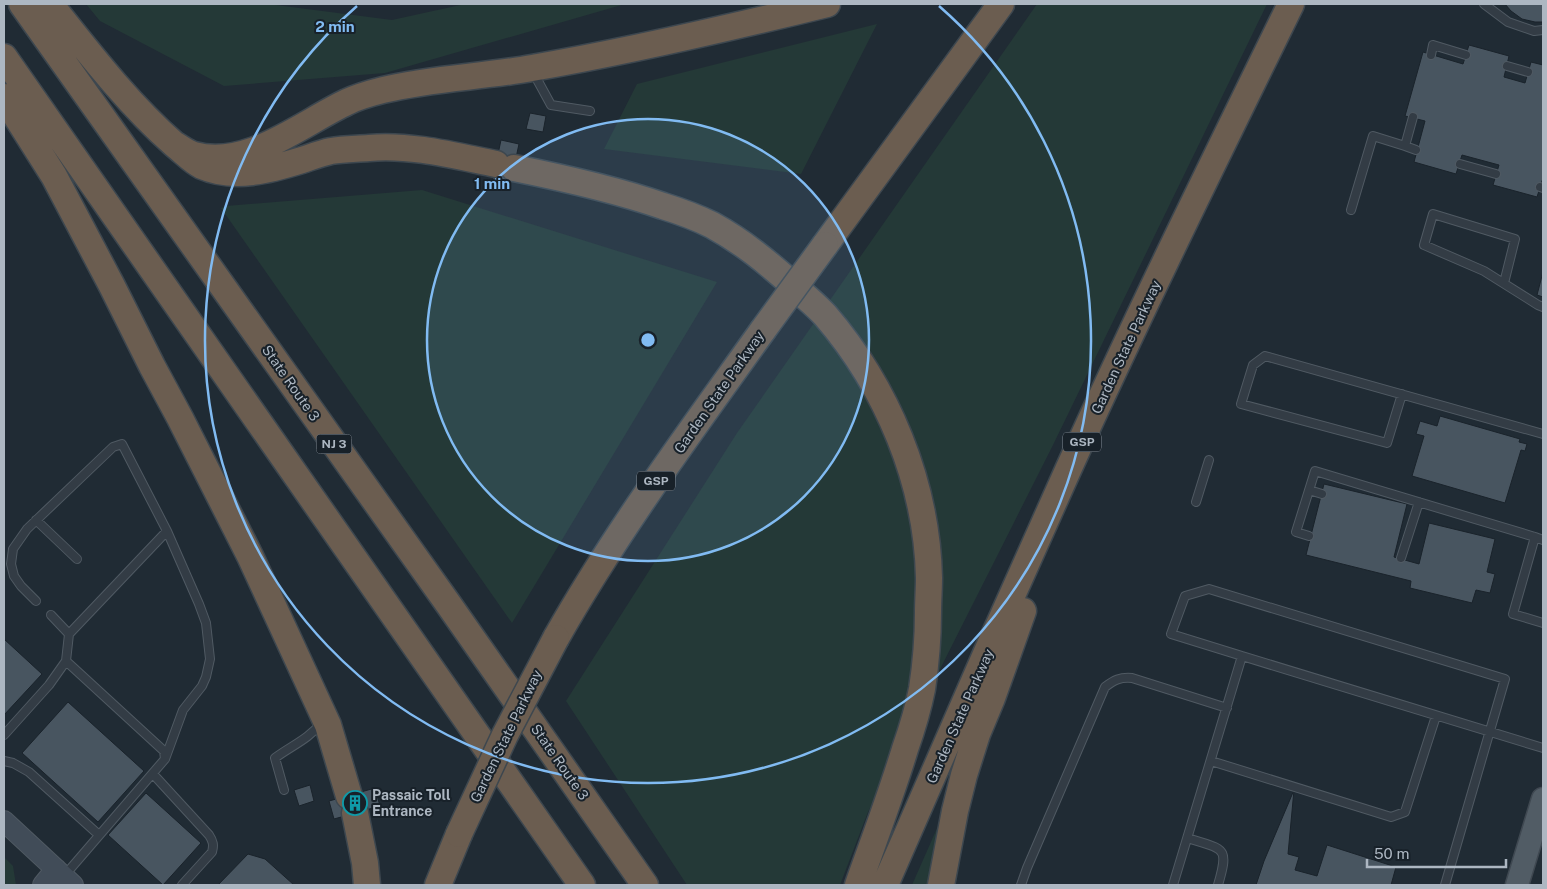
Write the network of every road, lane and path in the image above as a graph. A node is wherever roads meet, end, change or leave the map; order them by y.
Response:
1 (22, 4) edge
2 (50, 4) edge
3 (827, 4) edge
4 (1001, 4) edge
5 (1290, 4) edge
6 (1484, 4) edge
7 (1543, 30) edge
8 (1431, 55) dead end
9 (1466, 55) dead end
10 (4, 57) edge
11 (1507, 66) dead end
12 (531, 68) junction
13 (1528, 72) dead end
14 (4, 97) edge
15 (590, 111) dead end
16 (1413, 117) dead end
17 (174, 144) junction
18 (1405, 146) junction
19 (1416, 150) dead end
20 (1460, 164) dead end
21 (1496, 174) dead end
22 (1351, 210) dead end
23 (1504, 283) junction
24 (1543, 307) edge
25 (1402, 394) junction
26 (1092, 420) junction
27 (1543, 434) edge
28 (1209, 460) dead end
29 (1309, 490) junction
30 (1322, 494) dead end
31 (1196, 502) dead end
32 (1419, 502) junction
33 (36, 520) junction
34 (167, 531) junction
35 (1309, 536) dead end
36 (1535, 537) junction
37 (1543, 540) edge
38 (1401, 558) dead end
39 (76, 559) dead end
40 (36, 601) dead end
41 (51, 615) dead end
42 (1543, 623) edge
43 (69, 634) junction
44 (1242, 656) junction
45 (66, 661) junction
46 (1227, 708) junction
47 (1436, 716) junction
48 (325, 718) junction
49 (1489, 732) junction
50 (4, 735) edge
51 (1543, 748) edge
52 (165, 759) junction
53 (4, 761) edge
54 (1211, 761) junction
55 (153, 774) junction
56 (284, 790) dead end
57 (1543, 799) edge
58 (4, 821) edge
59 (99, 836) junction
60 (1188, 838) junction
61 (64, 877) edge
62 (43, 885) edge
63 (182, 885) edge
64 (366, 885) edge
65 (439, 885) edge
66 (582, 885) edge
67 (645, 885) edge
68 (858, 885) edge
69 (886, 885) edge
70 (941, 885) edge
71 (1022, 885) edge
72 (1173, 885) edge
73 (1218, 885) edge
74 (1445, 885) edge
75 (1517, 885) edge

1 - 67 highway, State Route 3 / NJ 3
2 - 17 highway
3 - 12 highway
4 - 65 highway, Garden State Parkway / GSP, bridge
5 - 26 highway, Garden State Parkway / GSP
6 - 7 lane
8 - 9 lane
10 - 66 highway
11 - 13 lane
12 - 15 lane
12 - 17 highway
14 - 48 highway
16 - 18 lane
17 - 68 highway
18 - 19 lane
18 - 22 lane
20 - 21 lane
23 - 23 lane
23 - 24 lane
25 - 25 lane
25 - 27 lane
26 - 69 highway, Garden State Parkway / GSP
26 - 70 highway
28 - 31 lane
29 - 30 lane
29 - 32 lane
29 - 35 lane
32 - 36 lane
32 - 38 lane
33 - 34 lane
33 - 39 lane
33 - 40 lane
34 - 43 lane
34 - 52 lane
36 - 37 lane
36 - 42 lane
41 - 43 lane
43 - 45 lane
44 - 46 lane
44 - 47 lane
44 - 49 lane
45 - 50 lane
45 - 52 lane
46 - 54 lane
46 - 71 lane
47 - 49 lane
47 - 54 lane
48 - 56 lane
48 - 64 highway
49 - 51 lane
49 - 74 lane
52 - 55 lane
53 - 59 lane
54 - 60 lane
55 - 59 lane
55 - 63 lane
57 - 75 main road
58 - 61 main road
59 - 61 lane
60 - 72 lane
60 - 73 lane
61 - 62 main road

